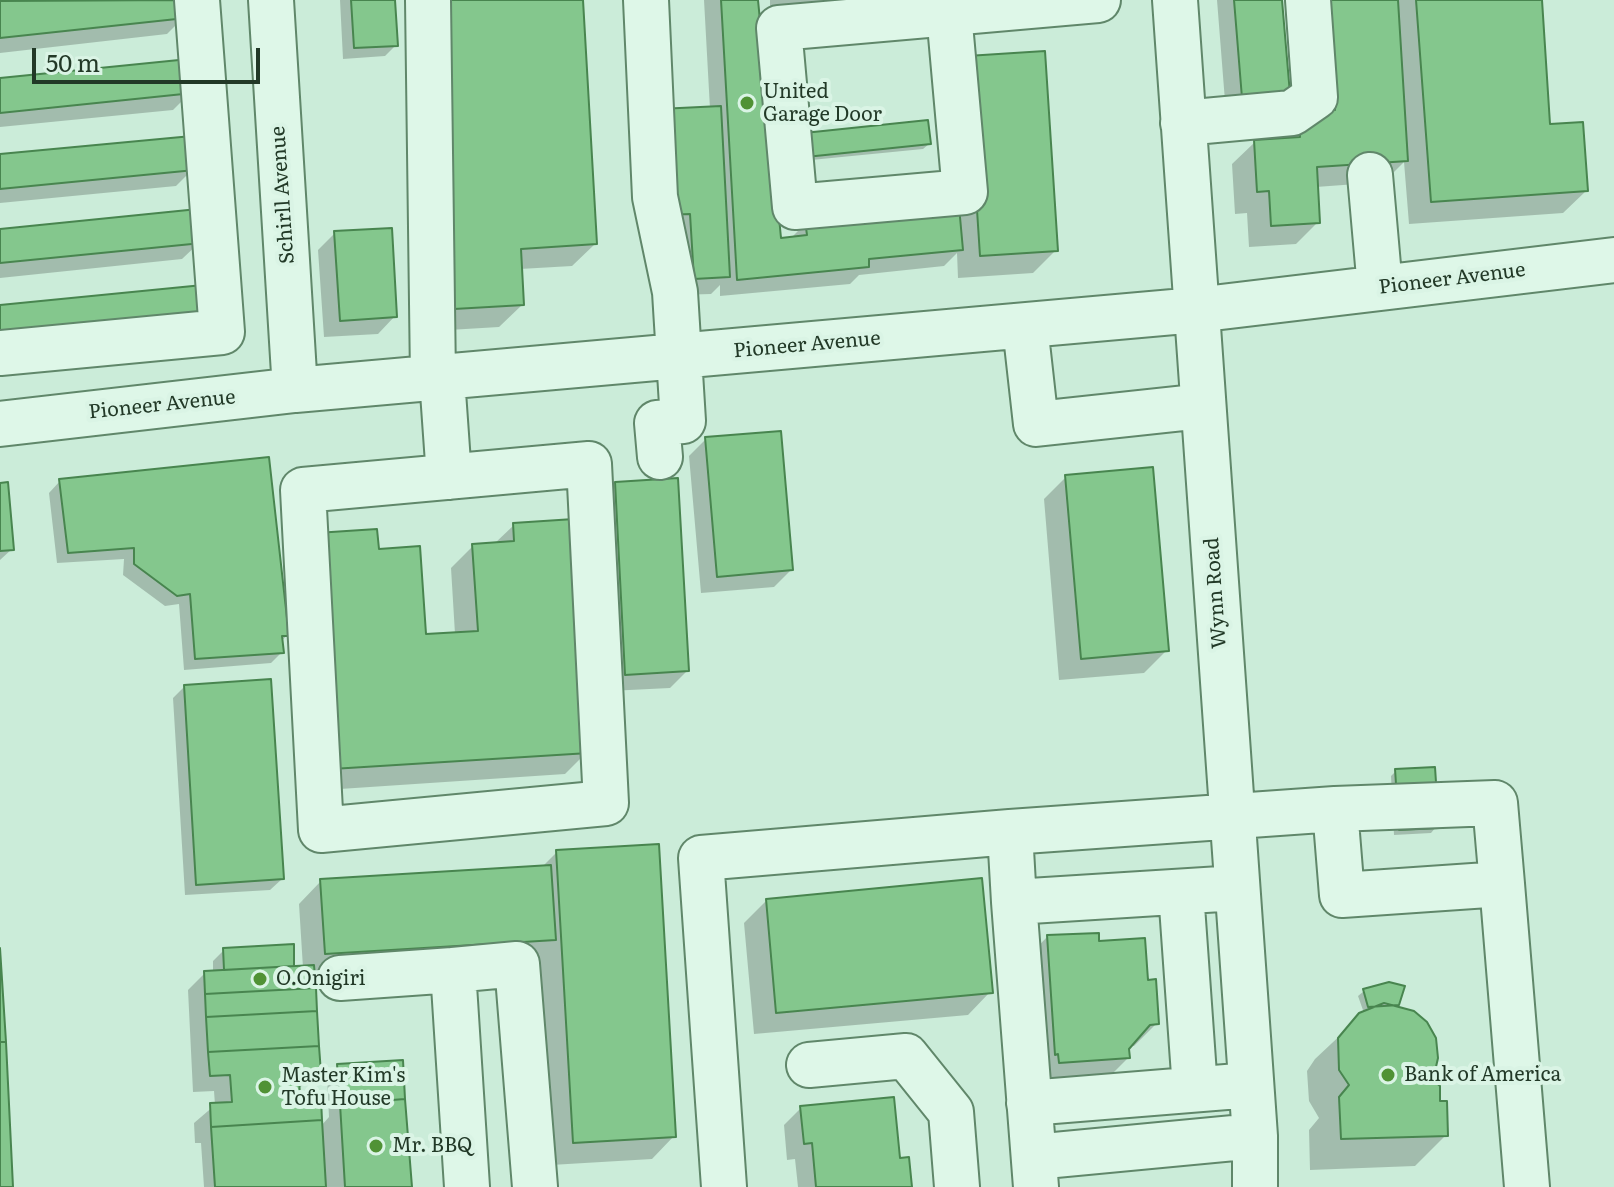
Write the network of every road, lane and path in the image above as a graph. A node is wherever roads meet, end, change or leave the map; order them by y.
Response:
1 (197, 0) edge
2 (271, 0) edge
3 (428, 0) edge
4 (646, 0) edge
5 (1098, 0) edge
6 (1175, 0) edge
7 (1308, 0) edge
8 (949, 13) junction
9 (1183, 123) junction
10 (1370, 175) dead end
11 (1614, 260) edge
12 (1380, 288) junction
13 (1196, 310) junction
14 (1025, 326) junction
15 (0, 353) edge
16 (678, 356) junction
17 (438, 378) junction
18 (295, 390) junction
19 (1203, 406) junction
20 (0, 424) edge
21 (660, 457) dead end
22 (449, 477) junction
23 (1335, 809) junction
24 (1232, 818) junction
25 (1010, 832) junction
26 (1502, 884) junction
27 (1237, 888) junction
28 (1181, 892) junction
29 (1014, 902) junction
30 (453, 970) junction
31 (340, 978) dead end
32 (809, 1065) dead end
33 (1251, 1085) junction
34 (1195, 1089) junction
35 (1029, 1103) junction
36 (1255, 1136) junction
37 (1035, 1172) edge
38 (718, 1186) edge
39 (467, 1187) edge
40 (535, 1187) edge
41 (957, 1187) edge
42 (1255, 1187) edge
43 (1527, 1187) edge

1 - 15 street
2 - 18 street, Schirll Avenue
3 - 17 street
4 - 16 street
5 - 8 street
6 - 9 street, Wynn Road
7 - 9 street
8 - 8 street
9 - 13 street, Wynn Road
10 - 12 street
11 - 12 street, Pioneer Avenue
12 - 13 street, Pioneer Avenue
13 - 14 street, Pioneer Avenue
13 - 19 street, Wynn Road
14 - 16 street, Pioneer Avenue
14 - 19 street
16 - 17 street, Pioneer Avenue
16 - 21 street
17 - 18 street, Pioneer Avenue
17 - 22 street
18 - 20 street, Pioneer Avenue
19 - 24 street, Wynn Road
22 - 22 street
23 - 24 street
23 - 26 street
23 - 26 street
24 - 25 street
24 - 27 street, Wynn Road
25 - 29 street
25 - 38 street
26 - 43 street
27 - 28 street
27 - 33 street, Wynn Road
28 - 29 street
28 - 34 street
29 - 35 street
30 - 31 street
30 - 39 street
30 - 40 street
32 - 41 street
33 - 34 street
33 - 36 street, Wynn Road
34 - 35 street
35 - 37 street
36 - 37 street
36 - 42 street, Wynn Road

